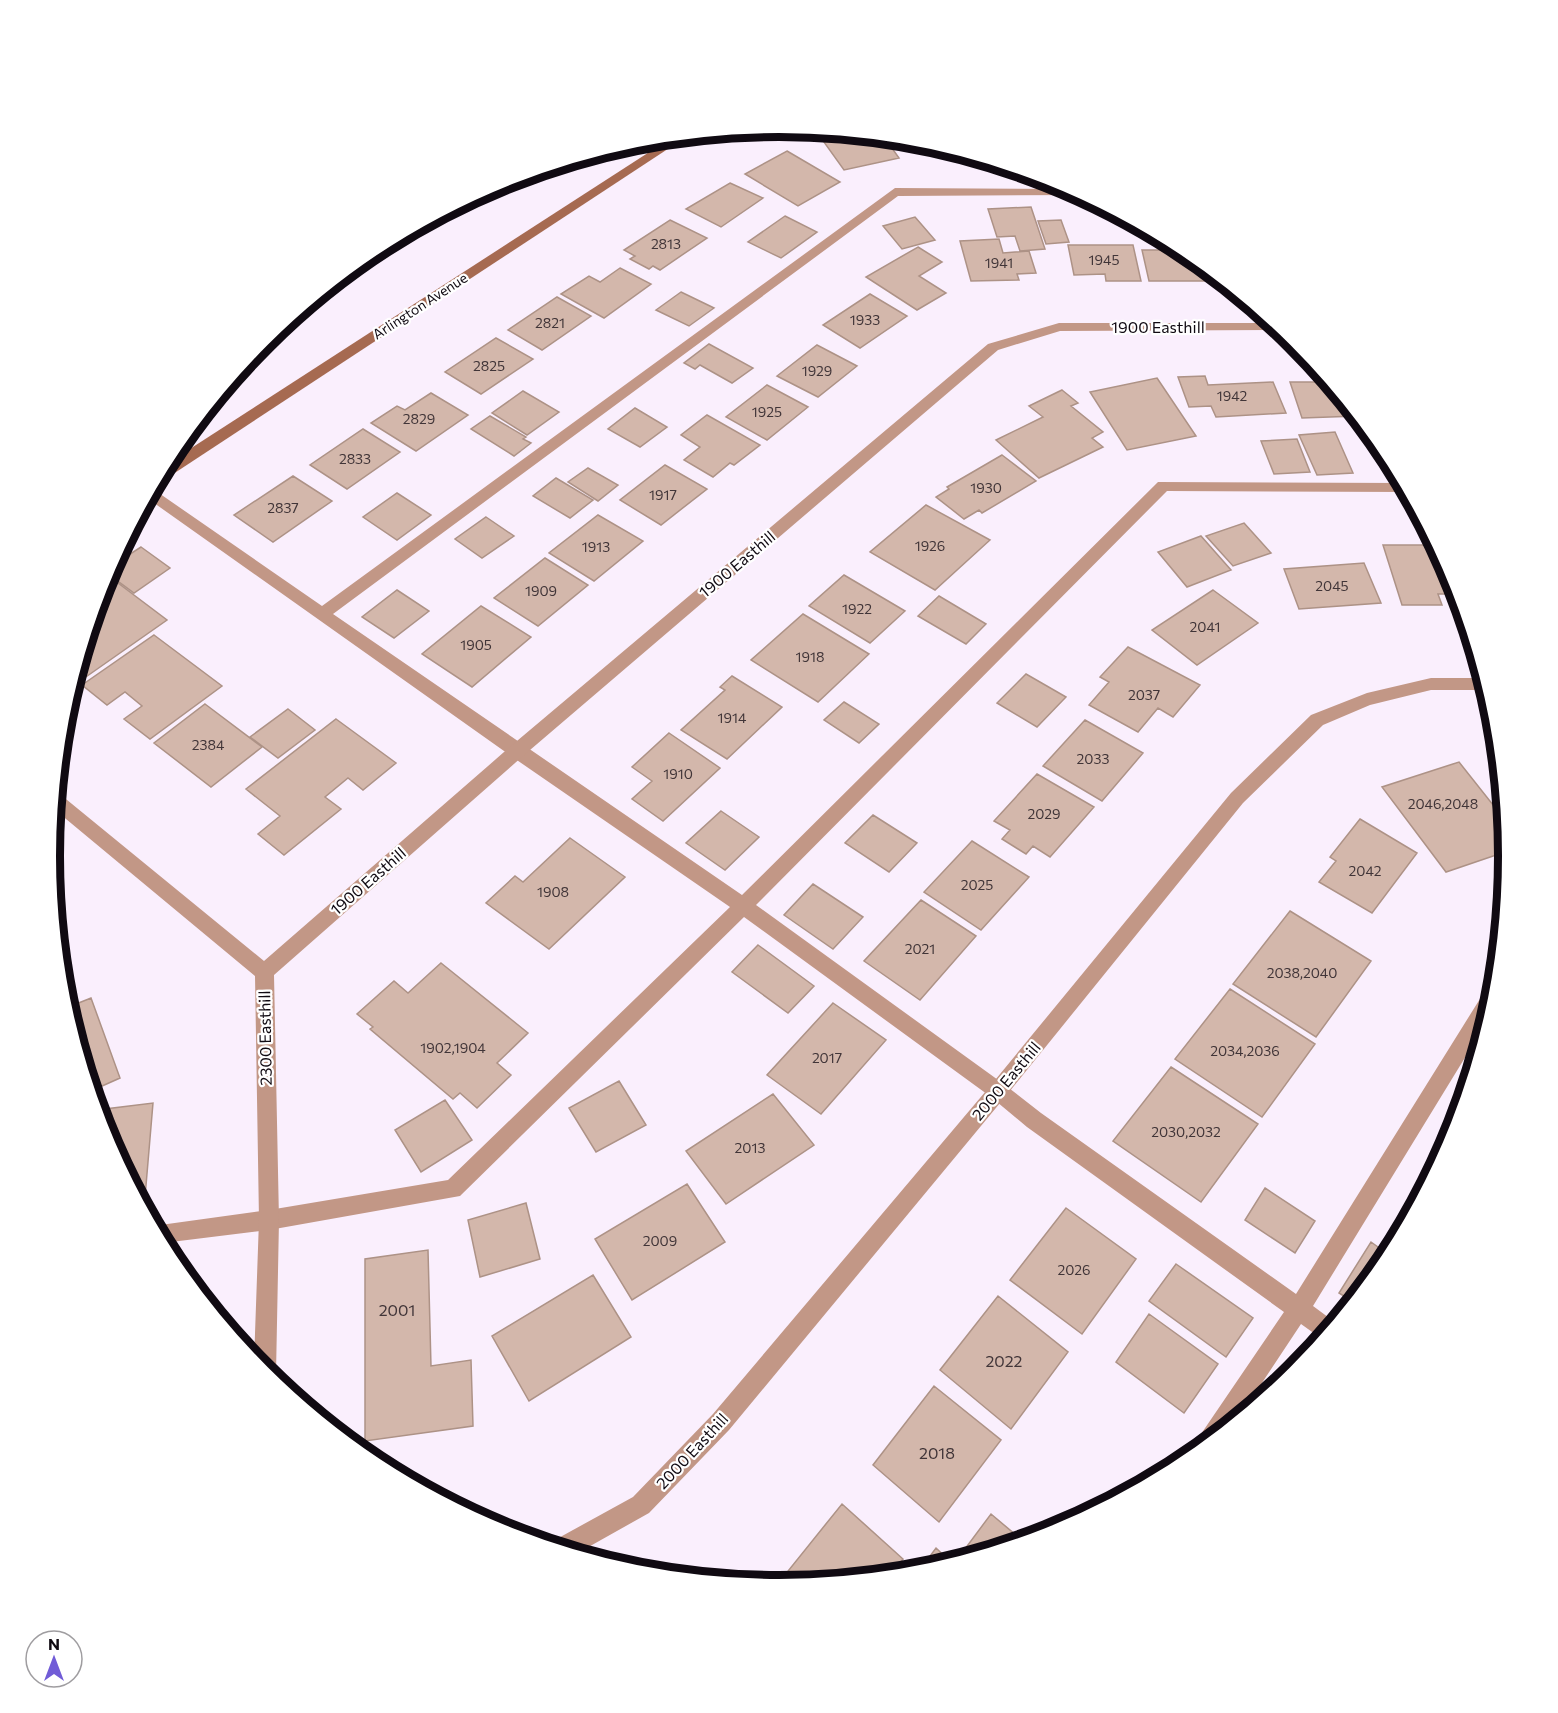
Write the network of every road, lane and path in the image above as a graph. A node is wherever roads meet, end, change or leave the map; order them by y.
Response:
1 (664, 147) edge
2 (1056, 193) edge
3 (1265, 327) edge
4 (176, 465) edge
5 (1396, 488) edge
6 (156, 497) edge
7 (323, 613) junction
8 (1477, 684) edge
9 (517, 751) junction
10 (62, 806) edge
11 (743, 906) junction
12 (264, 972) junction
13 (1480, 1017) edge
14 (998, 1091) junction
15 (269, 1220) junction
16 (167, 1233) edge
17 (1298, 1310) junction
18 (1323, 1327) edge
19 (265, 1359) edge
20 (1222, 1423) edge
21 (570, 1544) edge

1 - 4 street, Arlington Avenue
2 - 7 street
3 - 9 street, 1900 Easthill
5 - 11 street
6 - 7 street
7 - 9 street
8 - 14 street, 2000 Easthill
9 - 11 street
9 - 12 street, 1900 Easthill
10 - 12 street, 2300 Easthill
11 - 14 street
11 - 15 street
12 - 15 street, 2300 Easthill
13 - 17 street
14 - 17 street
14 - 21 street, 2000 Easthill
15 - 16 street
15 - 19 street, 2300 Easthill
17 - 18 street
17 - 20 street

